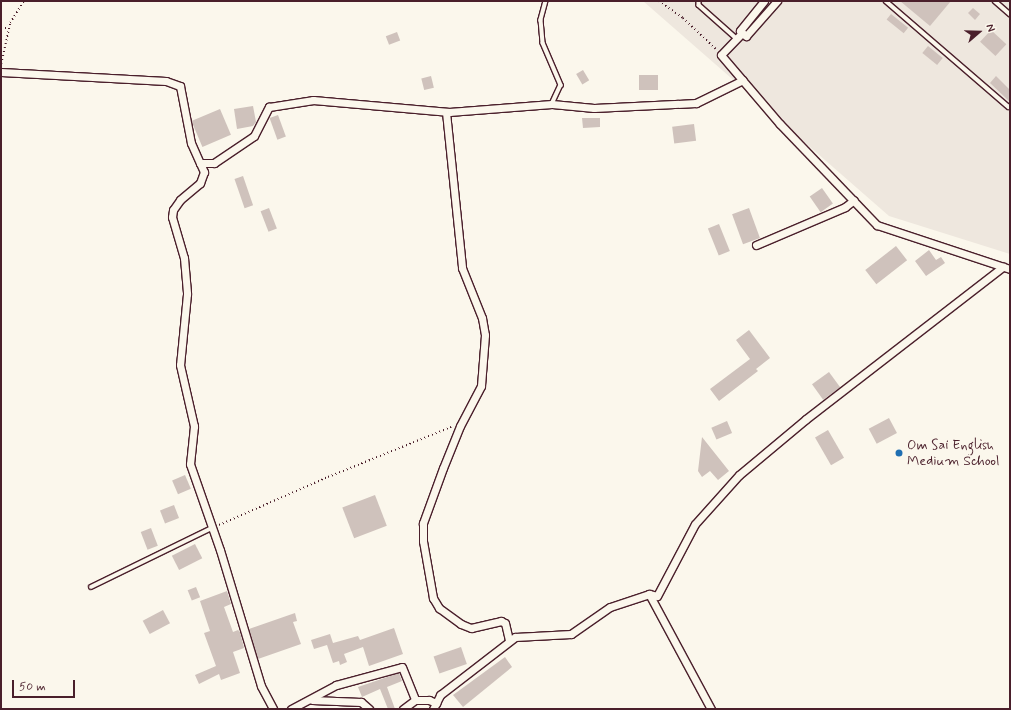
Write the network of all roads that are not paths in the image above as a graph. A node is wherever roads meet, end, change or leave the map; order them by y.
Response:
1 (546, 1) edge
2 (699, 1) edge
3 (777, 1) edge
4 (886, 1) edge
5 (995, 1) edge
6 (760, 2) edge
7 (1010, 14) edge
8 (742, 33) junction
9 (736, 38) junction
10 (1, 72) edge
11 (743, 80) junction
12 (552, 104) junction
13 (1010, 106) edge
14 (446, 112) junction
15 (200, 163) junction
16 (854, 200) junction
17 (756, 245) dead end
18 (1007, 268) edge
19 (212, 528) junction
20 (91, 587) dead end
21 (649, 594) junction
22 (509, 642) junction
23 (312, 700) junction
24 (415, 700) junction
25 (434, 706) edge
26 (273, 709) edge
27 (291, 709) edge
28 (369, 709) edge
29 (403, 709) edge
30 (712, 709) edge

1 - 12 lane
2 - 9 lane
3 - 8 street
4 - 13 lane
5 - 7 lane
6 - 8 street
8 - 9 street
9 - 11 street
10 - 15 street
11 - 12 street
11 - 16 street
12 - 14 street
14 - 15 street
14 - 22 street
15 - 19 street
16 - 17 street
16 - 18 street
18 - 21 street
19 - 20 lane
19 - 26 street
21 - 22 street
21 - 30 street
22 - 25 street
23 - 24 street
23 - 27 street
23 - 28 street
24 - 25 street
24 - 29 street

